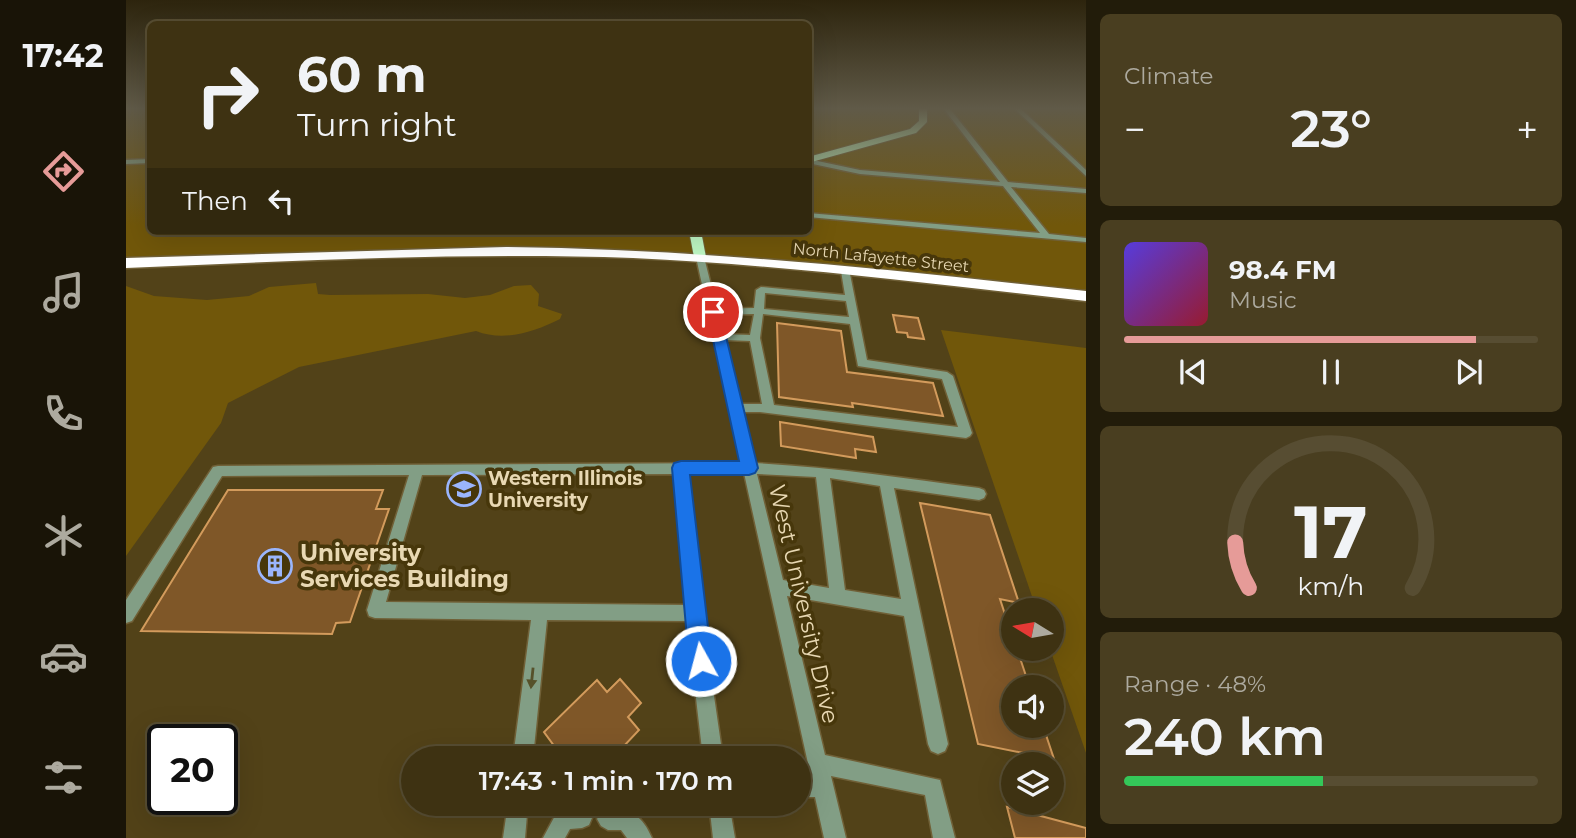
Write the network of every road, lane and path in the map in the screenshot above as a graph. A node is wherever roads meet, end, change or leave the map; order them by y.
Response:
1 (851, 148) edge
2 (978, 148) edge
3 (1059, 148) edge
4 (812, 159) edge
5 (147, 161) edge
6 (812, 161) edge
7 (126, 162) edge
8 (1086, 174) edge
9 (1007, 185) junction
10 (1086, 191) edge
11 (812, 215) edge
12 (696, 235) edge
13 (1046, 236) junction
14 (1086, 240) edge
15 (700, 257) junction
16 (126, 262) edge
17 (846, 271) junction
18 (1086, 296) edge
19 (850, 298) junction
20 (759, 311) junction
21 (713, 312) junction
22 (854, 321) junction
23 (719, 337) junction
24 (755, 338) junction
25 (736, 408) junction
26 (769, 409) junction
27 (681, 468) junction
28 (749, 468) junction
29 (417, 470) junction
30 (822, 472) junction
31 (886, 480) junction
32 (979, 494) dead end
33 (777, 587) junction
34 (838, 597) junction
35 (911, 609) junction
36 (540, 611) junction
37 (694, 613) junction
38 (126, 615) edge
39 (938, 744) dead end
40 (524, 746) edge
41 (711, 746) edge
42 (818, 764) junction
43 (811, 787) edge
44 (823, 787) junction
45 (517, 816) edge
46 (721, 816) edge
47 (582, 818) dead end
48 (608, 819) dead end
49 (514, 838) edge
50 (554, 838) edge
51 (641, 838) edge
52 (724, 838) edge
53 (835, 838) edge
54 (944, 838) edge

1 - 4 main road
2 - 9 street
3 - 8 street
5 - 7 street
6 - 9 street
9 - 10 street
9 - 13 street
11 - 13 street
12 - 15 main road
13 - 14 street
15 - 16 highway, North Lafayette Street
15 - 17 highway, North Lafayette Street
15 - 21 street, West University Drive
17 - 18 highway, North Lafayette Street
17 - 19 street
19 - 20 street
19 - 22 street
20 - 21 street
20 - 22 street
20 - 24 street
21 - 23 street, West University Drive
22 - 26 street
23 - 24 street
23 - 25 street, West University Drive
24 - 26 street
25 - 26 street
25 - 28 street, West University Drive
27 - 28 street
27 - 29 street
27 - 37 street
28 - 30 street
28 - 33 street, West University Drive
29 - 36 street
29 - 38 street
30 - 31 street
30 - 34 street
31 - 32 street
31 - 35 street
33 - 34 street
33 - 42 street, West University Drive
34 - 35 street
35 - 39 street
36 - 37 street
36 -> 40 street
37 - 41 street
42 - 44 street, West University Drive
42 - 54 street
43 - 44 street
44 - 53 street, West University Drive
45 - 49 street
46 - 52 street
47 - 50 street
48 - 51 street

